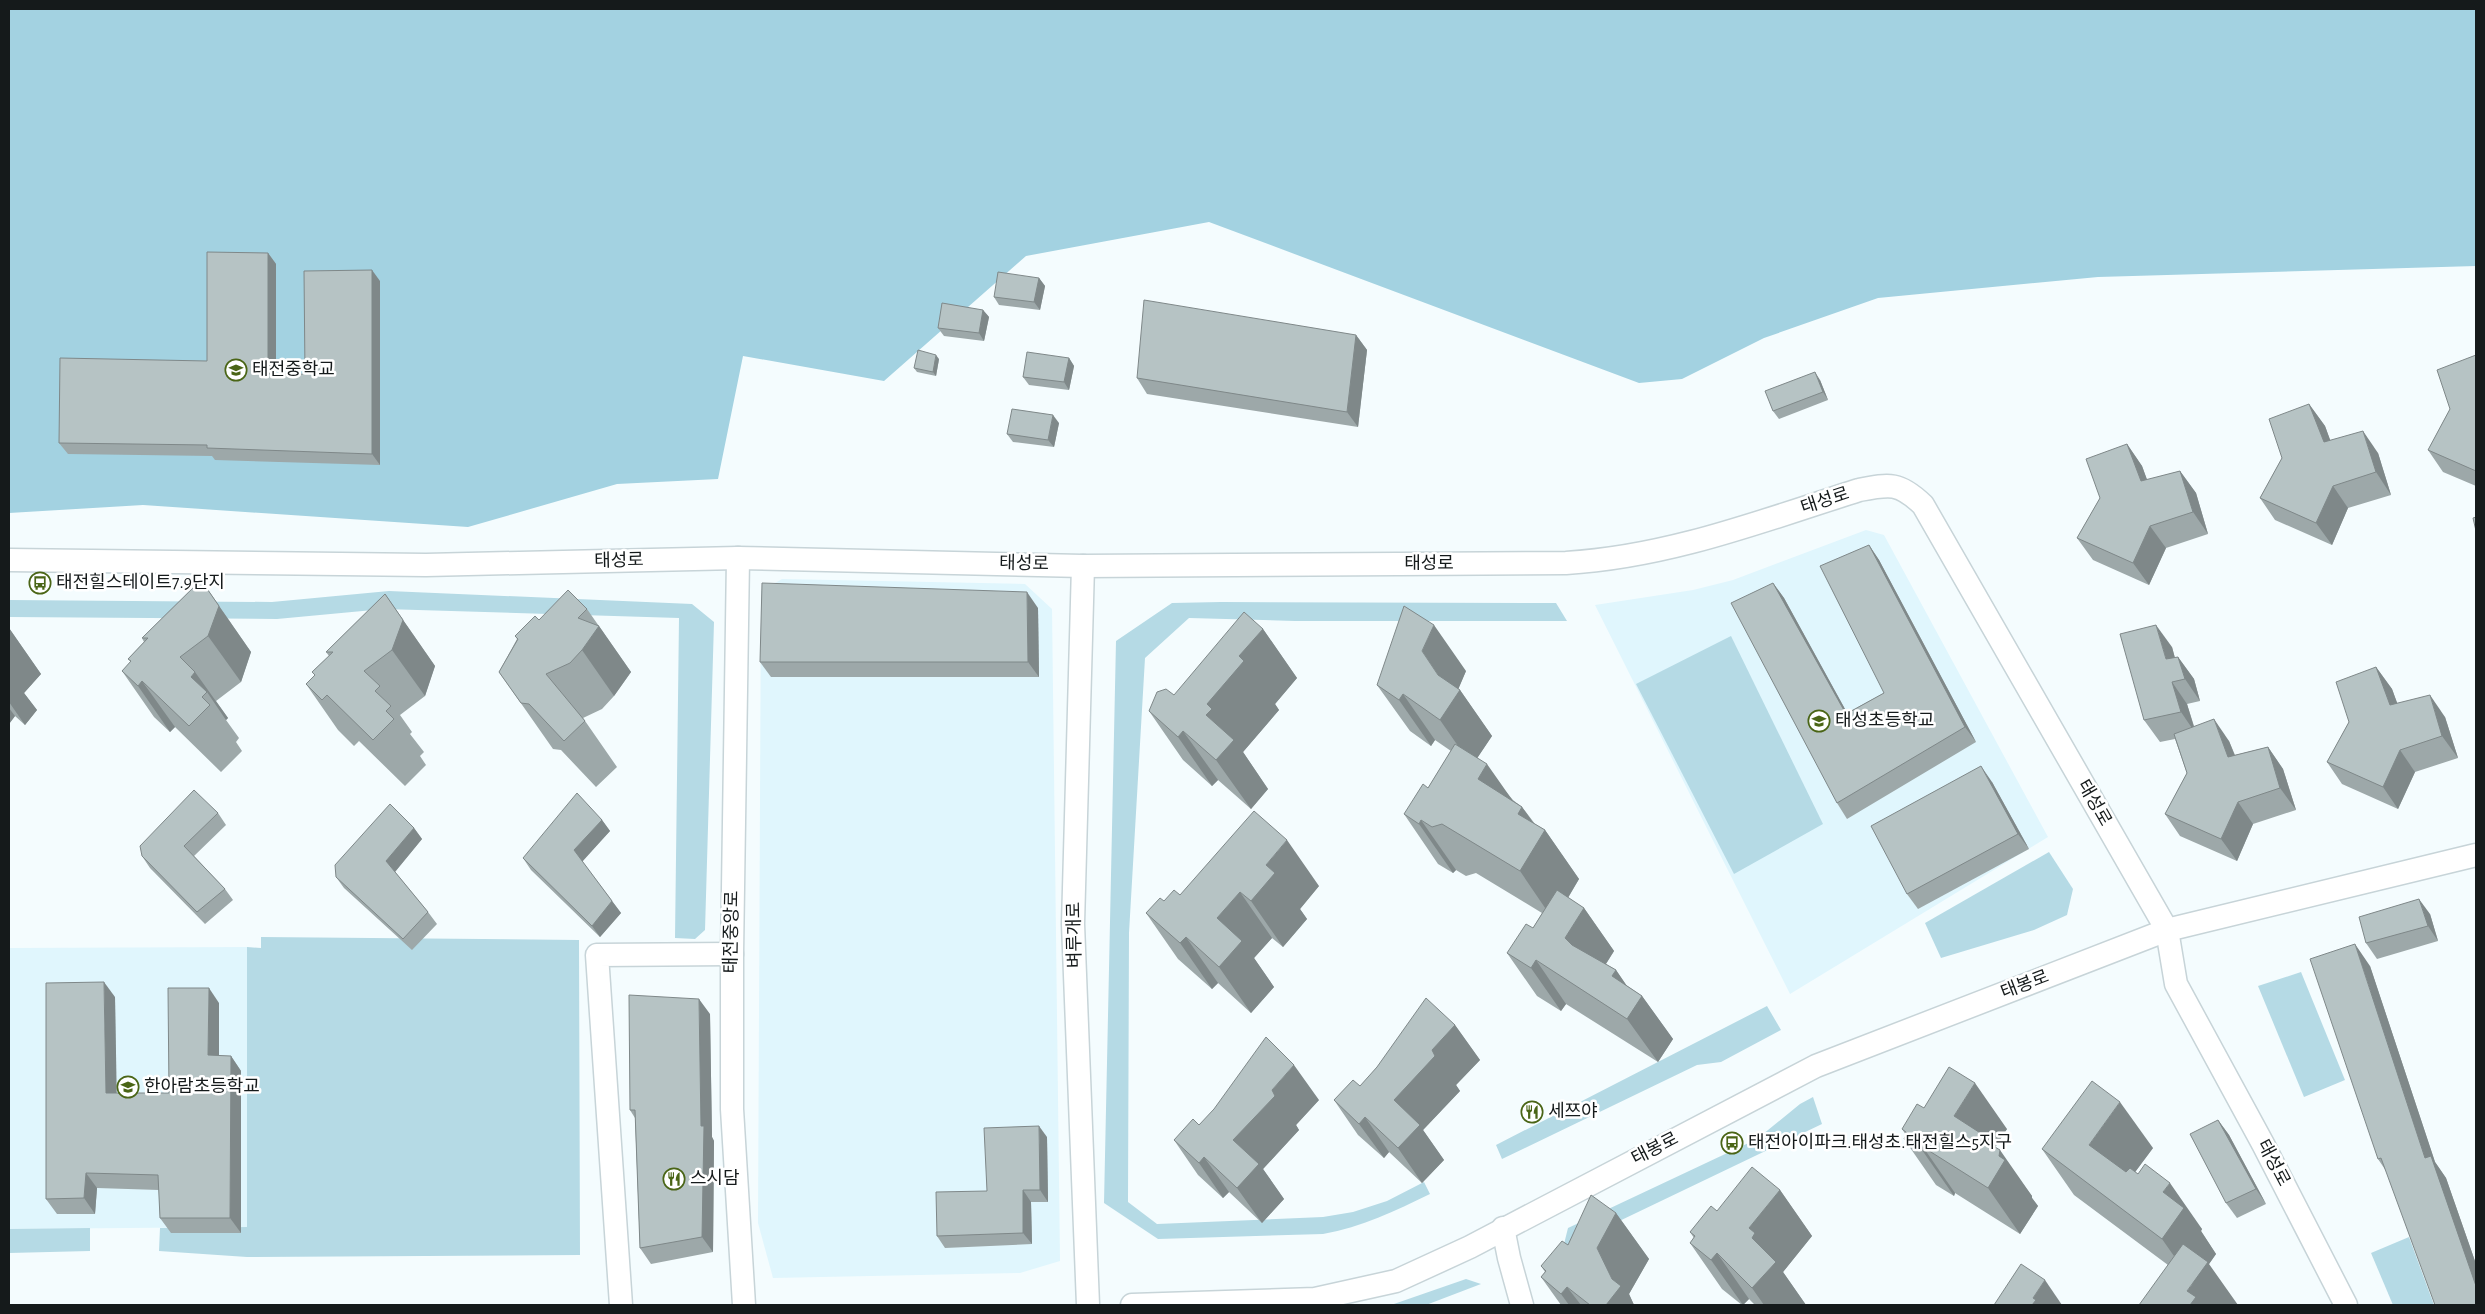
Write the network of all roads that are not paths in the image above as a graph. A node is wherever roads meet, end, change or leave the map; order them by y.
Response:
1 (738, 558) junction
2 (9, 560) edge
3 (1083, 566) junction
4 (2476, 855) edge
5 (2167, 930) junction
6 (732, 954) junction
7 (1503, 1228) junction
8 (621, 1305) edge
9 (744, 1305) edge
10 (1088, 1305) edge
11 (1132, 1305) edge
12 (1522, 1305) edge
13 (2346, 1305) edge

1 - 2 street, 태성로
1 - 3 street, 태성로
1 - 6 street, 태전중앙로
3 - 5 street, 태성로
3 - 10 street, 벼루개로
4 - 5 street, 태봉로
5 - 7 street, 태봉로
5 - 13 street, 태성로
6 - 8 street
6 - 9 street, 태전중앙로
7 - 11 street, 태봉로
7 - 12 street

